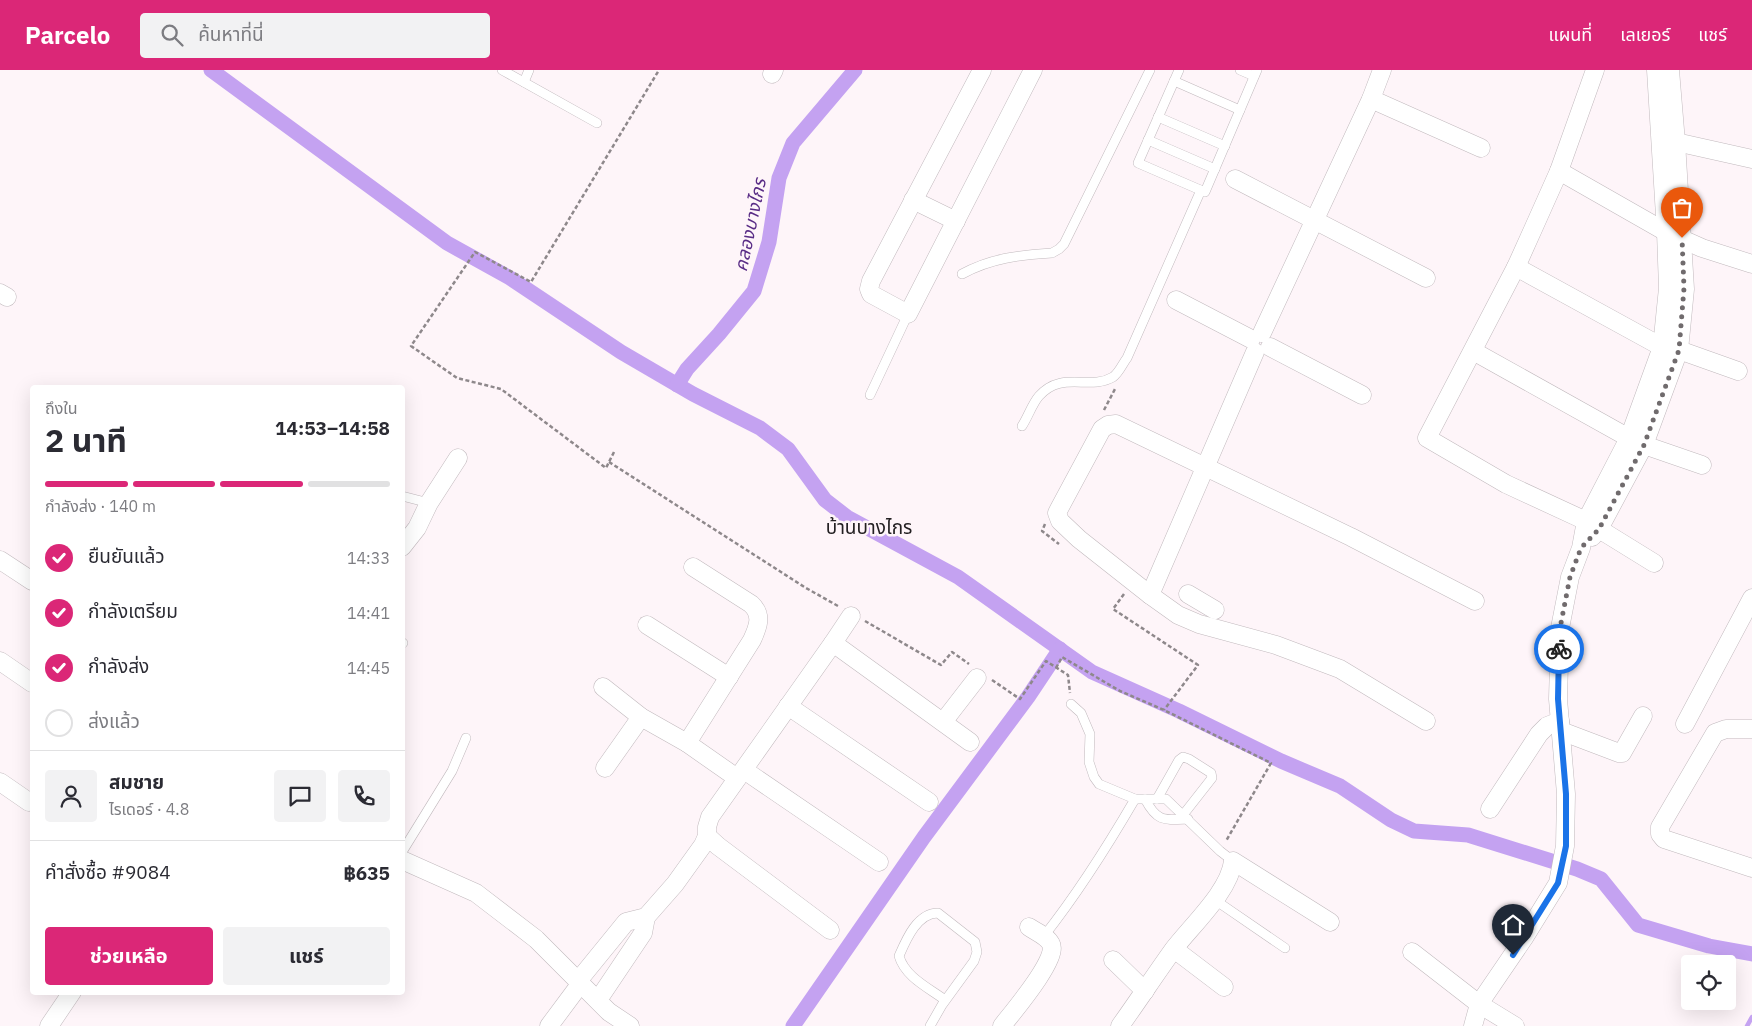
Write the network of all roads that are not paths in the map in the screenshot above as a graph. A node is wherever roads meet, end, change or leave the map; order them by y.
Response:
1 (502, 70) edge
2 (528, 70) edge
3 (982, 70) edge
4 (1033, 70) edge
5 (1150, 70) edge
6 (1179, 70) edge
7 (1240, 70) edge
8 (1382, 70) edge
9 (1595, 70) edge
10 (1656, 70) edge
11 (1670, 70) edge
12 (1255, 73) edge
13 (1174, 81) junction
14 (524, 82) junction
15 (1372, 100) junction
16 (1240, 110) junction
17 (1158, 117) junction
18 (597, 123) dead end
19 (1148, 140) junction
20 (1668, 143) junction
21 (1225, 146) junction
22 (1481, 148) dead end
23 (1752, 159) edge
24 (1215, 169) junction
25 (1559, 171) junction
26 (1236, 179) dead end
27 (1201, 190) junction
28 (913, 200) junction
29 (1314, 220) junction
30 (956, 221) junction
31 (1674, 235) junction
32 (1752, 264) edge
33 (1516, 267) junction
34 (962, 274) dead end
35 (1426, 278) dead end
36 (1176, 300) dead end
37 (908, 314) junction
38 (1260, 343) junction
39 (1671, 348) junction
40 (1473, 351) junction
41 (1738, 371) dead end
42 (870, 395) dead end
43 (1362, 395) dead end
44 (1022, 426) dead end
45 (1637, 442) junction
46 (458, 458) dead end
47 (1702, 465) dead end
48 (1206, 466) junction
49 (405, 497) edge
50 (429, 503) junction
51 (1592, 525) junction
52 (405, 543) edge
53 (0, 560) edge
54 (1654, 563) dead end
55 (694, 567) dead end
56 (30, 581) edge
57 (1188, 594) dead end
58 (1150, 595) junction
59 (1752, 598) edge
60 (1474, 601) dead end
61 (1215, 612) junction
62 (852, 615) road end
63 (647, 624) dead end
64 (833, 643) junction
65 (0, 661) edge
66 (981, 675) road end
67 (729, 677) junction
68 (30, 682) edge
69 (603, 686) dead end
70 (1071, 704) road end
71 (788, 706) junction
72 (1643, 716) dead end
73 (642, 717) junction
74 (1426, 721) dead end
75 (943, 722) junction
76 (1685, 724) dead end
77 (1561, 726) junction
78 (1752, 729) edge
79 (466, 738) dead end
80 (970, 742) dead end
81 (687, 743) junction
82 (605, 768) dead end
83 (740, 774) junction
84 (0, 782) edge
85 (1135, 799) junction
86 (1145, 799) junction
87 (1157, 799) junction
88 (29, 802) dead end
89 (929, 802) dead end
90 (1490, 809) dead end
91 (1186, 817) junction
92 (707, 836) junction
93 (405, 855) edge
94 (1227, 856) junction
95 (405, 860) edge
96 (879, 862) dead end
97 (1752, 868) edge
98 (1215, 900) junction
99 (646, 917) junction
100 (1330, 922) dead end
101 (830, 930) dead end
102 (1037, 932) joint
103 (1285, 948) dead end
104 (1174, 949) junction
105 (1412, 952) dead end
106 (1112, 960) dead end
107 (580, 982) junction
108 (1224, 987) dead end
109 (1144, 991) junction
110 (70, 995) edge
111 (598, 1000) junction
112 (945, 1000) junction
113 (1479, 1004) junction
114 (49, 1026) edge
115 (549, 1026) edge
116 (630, 1026) edge
117 (930, 1026) edge
118 (1002, 1026) edge
119 (1120, 1026) edge
120 (1473, 1026) edge
121 (1515, 1026) edge

1 - 14 lane
2 - 14 lane
3 - 28 street
4 - 30 street
5 - 34 lane
6 - 13 lane
7 - 12 lane
8 - 15 street
9 - 25 street
10 - 20 street
11 - 20 street
12 - 16 lane
13 - 16 lane
13 - 17 lane
14 - 18 lane
15 - 22 street
15 - 29 street
16 - 21 lane
17 - 19 lane
17 - 21 lane
19 - 24 lane
19 - 27 lane
20 - 23 street
20 - 31 street
21 - 24 lane
24 - 27 lane
25 - 31 street
25 - 33 street
26 - 29 street
27 - 44 lane
28 - 30 street
28 - 37 street
29 - 35 street
29 - 38 street
30 - 37 street
31 - 32 street
31 - 39 street
33 - 39 street
33 - 40 street
36 - 38 street
37 - 42 lane
38 - 43 street
38 - 48 street
39 - 41 street
39 - 45 street
40 - 45 street
40 - 51 street
45 - 47 street
45 - 51 street
46 - 50 street
48 - 58 street
48 - 58 street
48 - 60 street
49 - 50 lane
50 - 52 street
51 - 54 street
51 - 77 street
53 - 56 street
55 - 67 street
57 - 61 street
58 - 61 street
59 - 76 street
61 - 74 street
62 - 64 street
63 - 67 street
64 - 71 street
64 - 75 street
65 - 68 street
66 - 75 street
67 - 81 street
69 - 73 street
70 - 85 lane
71 - 83 street
71 - 89 street
72 - 77 street
73 - 81 street
73 - 82 street
75 - 80 street
77 - 90 street
77 - 113 street
78 - 97 street
79 - 93 lane
81 - 83 street
83 - 92 street
83 - 96 street
84 - 88 street
85 - 86 lane
85 - 102 lane
86 - 87 lane
86 - 91 lane
87 - 91 lane
87 - 91 lane
91 - 94 lane
92 - 99 street
92 - 101 street
94 - 98 street
94 - 100 street
95 - 107 street
98 - 103 lane
98 - 104 street
99 - 107 street
99 - 111 street
102 - 118 street
104 - 108 street
104 - 109 street
105 - 113 street
106 - 109 street
107 - 111 street
107 - 115 street
109 - 119 street
110 - 114 street
111 - 116 street
112 - 112 lane
112 - 117 lane
113 - 120 street
113 - 121 street

